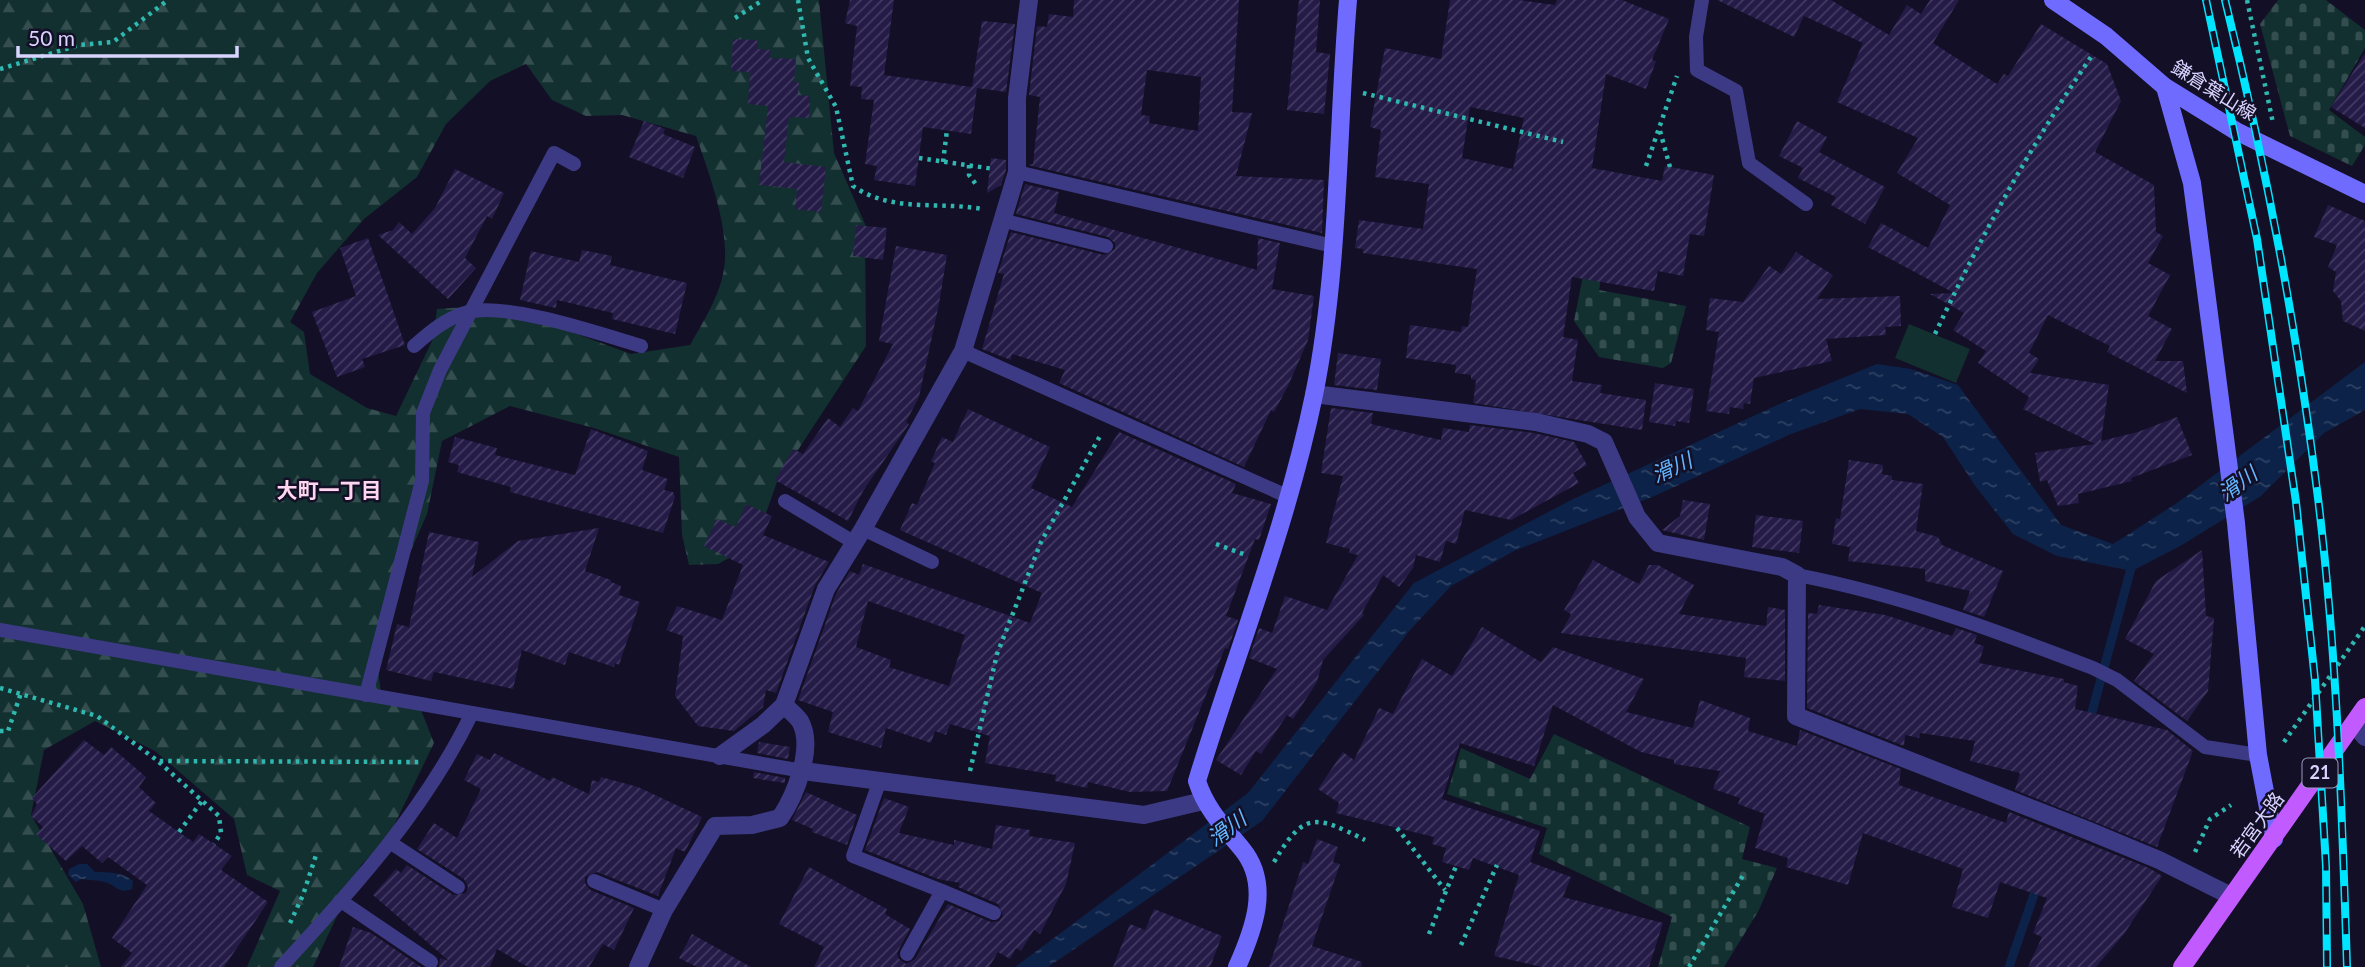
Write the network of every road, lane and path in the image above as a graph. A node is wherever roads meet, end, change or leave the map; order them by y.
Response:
1 (168, 0) edge
2 (763, 0) edge
3 (798, 0) edge
4 (1029, 0) edge
5 (1348, 0) edge
6 (1702, 0) edge
7 (2053, 0) edge
8 (2247, 0) edge
9 (735, 18) dead end
10 (2106, 36) junction
11 (1697, 52) junction
12 (0, 69) edge
13 (2165, 87) junction
14 (1342, 88) junction
15 (947, 130) dead end
16 (1660, 130) junction
17 (1563, 142) dead end
18 (2280, 154) junction
19 (919, 158) dead end
20 (943, 162) junction
21 (574, 164) dead end
22 (969, 165) junction
23 (1646, 166) dead end
24 (1671, 167) dead end
25 (1017, 172) junction
26 (978, 187) dead end
27 (2365, 194) edge
28 (1807, 204) dead end
29 (1002, 217) junction
30 (1106, 246) dead end
31 (1334, 246) junction
32 (472, 311) junction
33 (1935, 334) dead end
34 (414, 346) dead end
35 (641, 346) dead end
36 (962, 351) junction
37 (1314, 394) junction
38 (1111, 417) junction
39 (1289, 497) junction
40 (785, 501) dead end
41 (859, 536) junction
42 (1216, 544) dead end
43 (932, 562) dead end
44 (1267, 563) junction
45 (1797, 575) junction
46 (2365, 626) edge
47 (0, 631) edge
48 (0, 688) edge
49 (21, 693) junction
50 (366, 695) junction
51 (784, 705) junction
52 (2365, 707) edge
53 (472, 713) junction
54 (2359, 730) edge
55 (0, 731) edge
56 (2284, 742) dead end
57 (2259, 755) junction
58 (720, 756) junction
59 (158, 761) junction
60 (448, 762) junction
61 (803, 771) junction
62 (880, 780) junction
63 (965, 793) junction
64 (202, 801) junction
65 (1203, 801) junction
66 (2231, 805) dead end
67 (1396, 828) dead end
68 (179, 832) dead end
69 (2274, 839) junction
70 (1365, 840) dead end
71 (391, 843) junction
72 (214, 844) dead end
73 (317, 852) dead end
74 (1497, 864) dead end
75 (2190, 864) dead end
76 (1456, 866) dead end
77 (1745, 872) dead end
78 (594, 881) dead end
79 (458, 887) dead end
80 (1258, 888) junction
81 (1445, 890) junction
82 (942, 891) junction
83 (2231, 896) junction
84 (341, 901) junction
85 (664, 910) junction
86 (995, 914) dead end
87 (285, 932) dead end
88 (1429, 934) dead end
89 (1461, 945) dead end
90 (907, 954) dead end
91 (431, 962) dead end
92 (281, 967) edge
93 (638, 967) edge
94 (1237, 967) edge
95 (1689, 967) edge
96 (2182, 967) edge

1 - 12 path
2 - 9 path
3 - 29 path
4 - 25 street
5 - 14 street
6 - 11 lane
7 - 10 street, 鎌倉葉山線
8 - 18 path
10 - 13 street, 鎌倉葉山線
10 - 33 path
11 - 16 path
11 - 28 lane
13 - 18 street, 鎌倉葉山線
13 - 57 street
14 - 17 path
14 - 31 street
15 - 20 path
16 - 23 path
16 - 24 path
18 - 27 street, 鎌倉葉山線
19 - 20 path
20 - 22 path
21 - 32 lane
22 - 25 path
22 - 26 path
25 - 29 street
25 - 31 lane
29 - 30 lane
29 - 36 street
31 - 37 street
32 - 34 lane
32 - 35 lane
32 - 50 lane
36 - 38 lane
36 - 41 street
37 - 39 street
37 - 45 street
38 - 39 lane
38 - 63 path
39 - 44 street
40 - 41 lane
41 - 43 lane
41 - 51 street
42 - 44 path
44 - 65 street
45 - 57 lane
45 - 83 street
46 - 56 path
47 - 50 lane
48 - 49 path
49 - 55 path
49 - 59 path
50 - 53 lane
51 - 58 street
51 - 61 street
52 - 54 main road, 若宮大路 / 21
53 - 58 lane
53 - 60 lane
54 - 69 main road, 若宮大路 / 21
57 - 69 street
58 - 61 lane
59 - 60 path
59 - 64 path
60 - 71 lane
61 - 62 street
61 - 85 street
62 - 63 street
62 - 82 lane
63 - 65 street
64 - 68 path
64 - 72 path
65 - 80 street
66 - 75 path
67 - 81 path
69 - 83 main road, 若宮大路 / 21
70 - 80 path
71 - 79 lane
71 - 84 lane
73 - 87 path
74 - 89 path
76 - 81 path
77 - 95 path
78 - 85 lane
80 - 94 street
81 - 88 path
82 - 86 lane
82 - 90 lane
83 - 96 main road, 若宮大路 / 21
84 - 91 lane
84 - 92 lane
85 - 93 street

